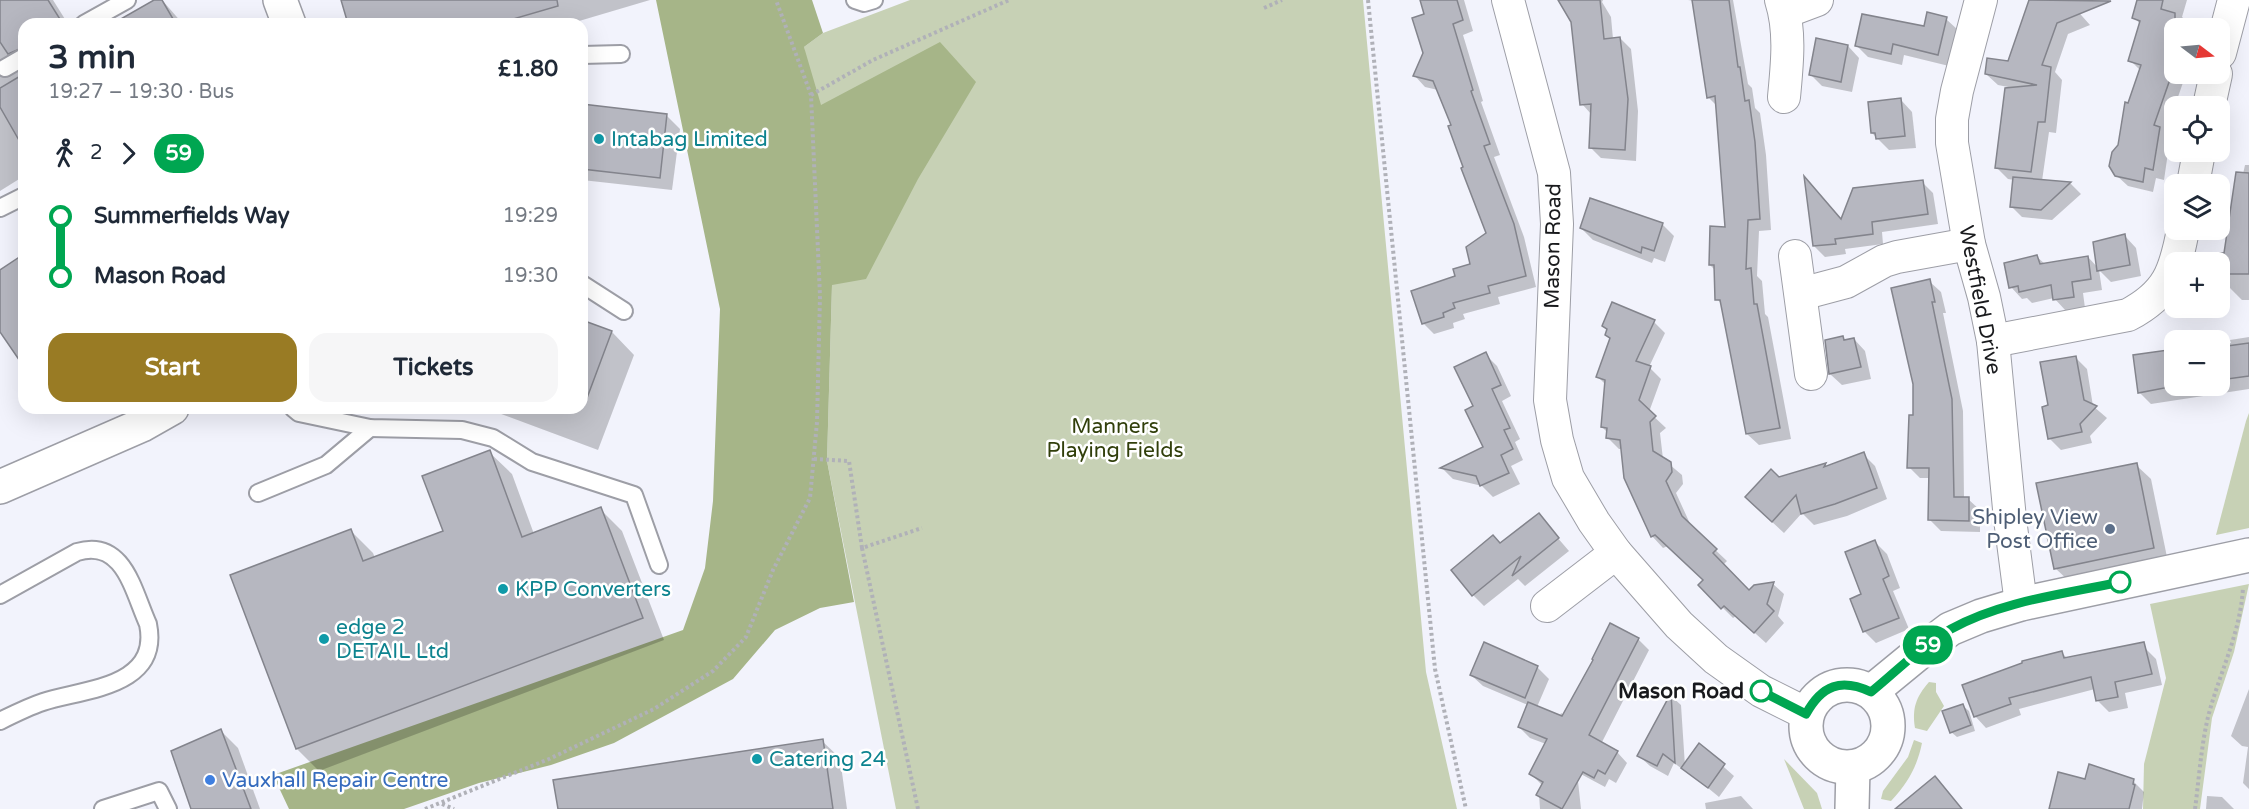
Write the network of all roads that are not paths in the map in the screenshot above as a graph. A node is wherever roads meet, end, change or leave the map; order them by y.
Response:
1 (128, 0) edge
2 (279, 0) edge
3 (855, 0) edge
4 (874, 0) edge
5 (1508, 0) edge
6 (1817, 0) edge
7 (1981, 0) edge
8 (2234, 0) edge
9 (1783, 6) edge
10 (95, 18) edge
11 (287, 18) edge
12 (2229, 18) edge
13 (621, 54) dead end
14 (588, 55) edge
15 (18, 60) edge
16 (5, 68) dead end
17 (1784, 97) dead end
18 (18, 199) edge
19 (0, 208) edge
20 (2180, 240) edge
21 (1969, 244) junction
22 (1795, 256) dead end
23 (588, 288) edge
24 (1801, 294) junction
25 (624, 310) dead end
26 (1992, 341) junction
27 (1811, 374) dead end
28 (161, 414) edge
29 (303, 414) edge
30 (370, 428) junction
31 (0, 487) edge
32 (258, 493) dead end
33 (1616, 553) junction
34 (2244, 556) edge
35 (659, 565) dead end
36 (0, 595) edge
37 (2021, 604) junction
38 (1549, 609) dead end
39 (1871, 692) junction
40 (1806, 714) junction
41 (0, 721) edge
42 (1853, 767) junction
43 (103, 809) edge
44 (168, 809) edge
45 (1852, 809) edge

1 - 10 lane
2 - 11 street
3 - 4 lane
5 - 33 street, Mason Road
6 - 9 street
7 - 21 street, Westfield Drive
8 - 12 street
9 - 17 street
13 - 14 lane
15 - 16 lane
18 - 19 lane
20 - 26 street
21 - 24 street
21 - 26 street, Westfield Drive
22 - 24 street
23 - 25 lane
24 - 27 street
26 - 37 street, Westfield Drive
28 - 31 street
29 - 30 lane
30 - 32 lane
30 - 35 lane
33 - 38 street
33 - 40 street, Mason Road
34 - 37 street
36 - 41 lane
37 - 39 street
39 - 40 street
39 - 42 street
40 - 42 street
42 - 45 street
43 - 44 lane

